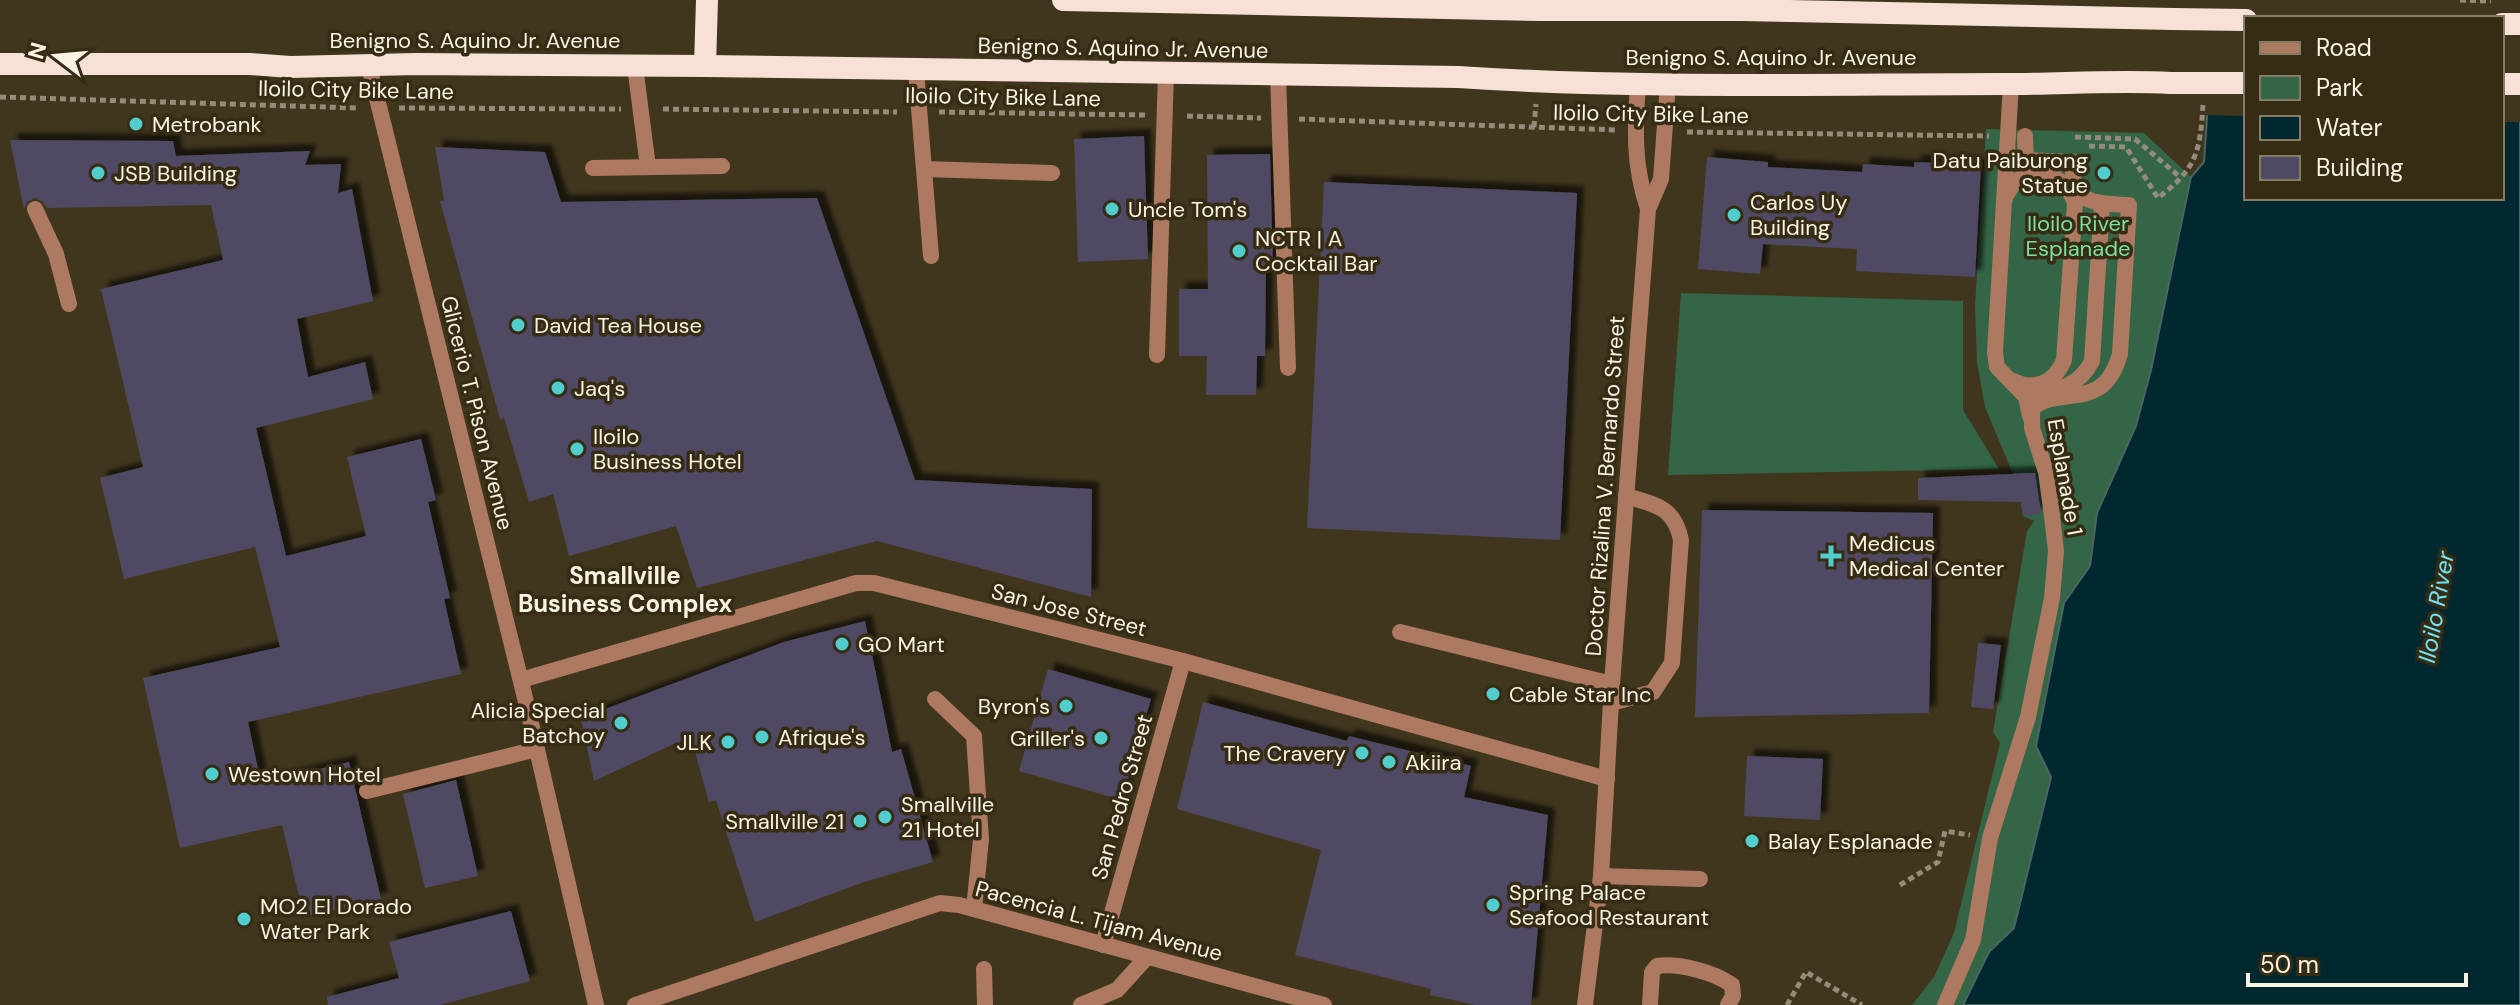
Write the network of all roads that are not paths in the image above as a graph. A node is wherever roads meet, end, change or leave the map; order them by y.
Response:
1 (707, 0) edge
2 (1063, 0) edge
3 (2244, 20) edge
4 (0, 64) edge
5 (369, 66) junction
6 (635, 66) junction
7 (705, 66) junction
8 (916, 71) junction
9 (1166, 73) junction
10 (1278, 76) junction
11 (1638, 83) junction
12 (2244, 83) edge
13 (1668, 84) junction
14 (2011, 84) junction
15 (2025, 136) dead end
16 (722, 166) dead end
17 (648, 167) junction
18 (593, 168) dead end
19 (924, 169) junction
20 (1052, 173) dead end
21 (2102, 204) junction
22 (35, 209) dead end
23 (1648, 209) junction
24 (2002, 213) junction
25 (931, 256) dead end
26 (69, 304) dead end
27 (1157, 355) dead end
28 (1288, 368) dead end
29 (2005, 376) junction
30 (2020, 389) junction
31 (2030, 416) junction
32 (1626, 496) junction
33 (1400, 632) dead end
34 (1183, 661) junction
35 (521, 680) junction
36 (1612, 684) junction
37 (935, 699) dead end
38 (1611, 703) junction
39 (537, 749) junction
40 (1607, 779) junction
41 (367, 791) dead end
42 (1601, 876) junction
43 (1700, 879) dead end
44 (974, 909) junction
45 (1103, 945) junction
46 (1147, 957) junction
47 (984, 969) dead end
48 (596, 1005) edge
49 (635, 1005) edge
50 (985, 1005) edge
51 (1081, 1005) edge
52 (1324, 1005) edge
53 (1585, 1005) edge
54 (1650, 1005) edge
55 (1728, 1005) edge
56 (1945, 1005) edge

1 - 7 highway
2 - 3 highway, Benigno S. Aquino Jr. Avenue, bridge
4 - 5 highway, Benigno S. Aquino Jr. Avenue
5 - 6 highway, Benigno S. Aquino Jr. Avenue
5 - 35 street, Glicerio T. Pison Avenue
6 - 7 highway, Benigno S. Aquino Jr. Avenue
6 - 17 street
7 - 8 highway, Benigno S. Aquino Jr. Avenue
8 - 9 highway, Benigno S. Aquino Jr. Avenue
8 - 19 street
9 - 10 highway, Benigno S. Aquino Jr. Avenue
9 - 27 street
10 - 11 highway, Benigno S. Aquino Jr. Avenue
10 - 28 street
11 - 13 highway, Benigno S. Aquino Jr. Avenue
11 - 23 street, Doctor Rizalina V. Bernardo Street
12 - 14 highway, Benigno S. Aquino Jr. Avenue, bridge
13 - 14 highway, Benigno S. Aquino Jr. Avenue
13 - 23 street, Doctor Rizalina V. Bernardo Street
14 - 24 street
15 - 21 street, Esplanade 1
16 - 17 street
17 - 18 street
19 - 20 street
19 - 25 street
21 - 30 street
21 - 31 street, Esplanade 1
22 - 26 street
23 - 32 street, Doctor Rizalina V. Bernardo Street
24 - 29 street
24 - 29 street
29 - 30 street
30 - 31 street
31 - 56 street, Esplanade 1
32 - 36 street, Doctor Rizalina V. Bernardo Street
32 - 38 street
33 - 36 street
34 - 35 street, San Jose Street
34 - 40 street, San Jose Street
34 - 45 street, San Pedro Street
35 - 39 street, Glicerio T. Pison Avenue
36 - 38 street, Doctor Rizalina V. Bernardo Street
37 - 44 street
38 - 40 street, Doctor Rizalina V. Bernardo Street
39 - 41 street
39 - 48 street, Glicerio T. Pison Avenue
40 - 42 street, Doctor Rizalina V. Bernardo Street
42 - 43 street
42 - 53 street, Doctor Rizalina V. Bernardo Street
44 - 45 street, Pacencia L. Tijam Avenue
44 - 49 street, Pacencia L. Tijam Avenue
45 - 46 street, Pacencia L. Tijam Avenue
46 - 51 street
46 - 52 street, Pacencia L. Tijam Avenue
47 - 50 street
54 - 55 street

